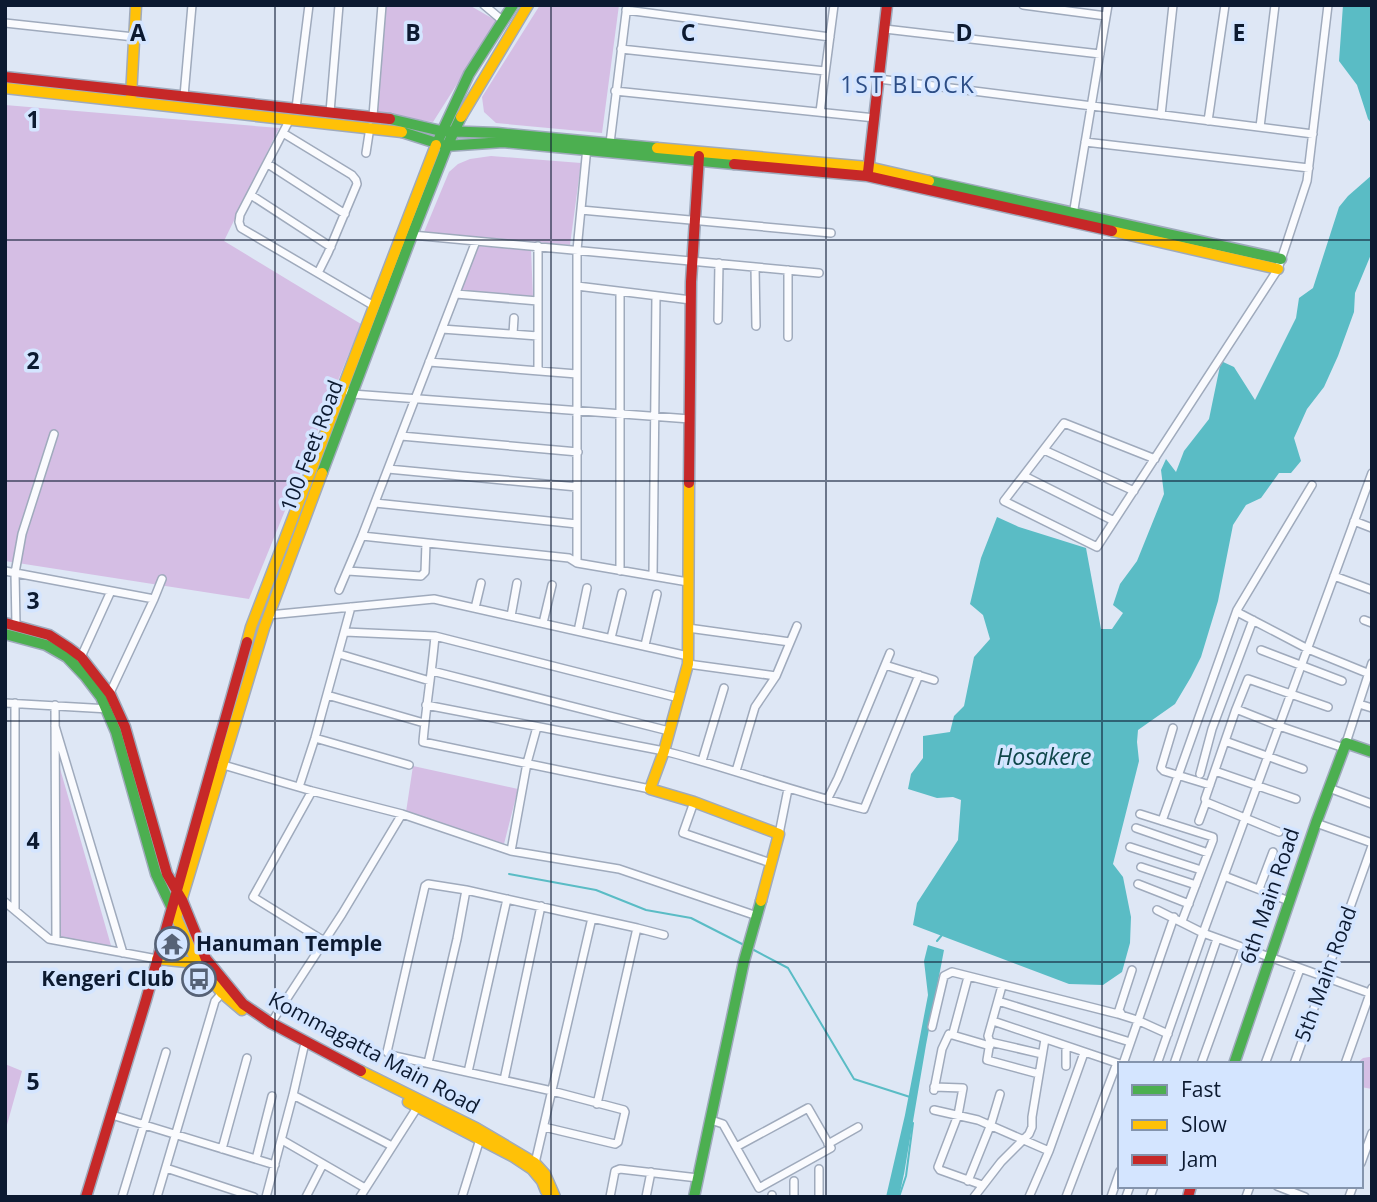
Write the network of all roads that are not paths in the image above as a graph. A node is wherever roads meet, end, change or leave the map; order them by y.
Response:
1 (136, 5) edge
2 (192, 5) edge
3 (309, 5) edge
4 (339, 5) edge
5 (382, 5) edge
6 (484, 5) edge
7 (513, 5) edge
8 (528, 5) edge
9 (834, 5) edge
10 (887, 5) edge
11 (1024, 5) edge
12 (1108, 5) edge
13 (1173, 5) edge
14 (1225, 5) edge
15 (1275, 5) edge
16 (1328, 5) edge
17 (626, 8) edge
18 (1106, 16) junction
19 (503, 21) junction
20 (5, 23) edge
21 (885, 29) junction
22 (134, 37) junction
23 (830, 37) junction
24 (621, 48) junction
25 (1100, 54) junction
26 (825, 71) junction
27 (5, 77) edge
28 (879, 79) junction
29 (5, 88) edge
30 (615, 91) junction
31 (131, 96) junction
32 (184, 96) junction
33 (1091, 106) junction
34 (296, 108) junction
35 (330, 112) junction
36 (820, 112) junction
37 (1161, 115) junction
38 (373, 116) junction
39 (875, 118) junction
40 (290, 119) junction
41 (1208, 121) junction
42 (370, 127) junction
43 (1260, 127) junction
44 (455, 130) junction
45 (441, 131) junction
46 (283, 133) junction
47 (1313, 134) junction
48 (1085, 142) junction
49 (610, 143) junction
50 (436, 145) junction
51 (587, 145) junction
52 (447, 146) junction
53 (366, 153) dead end
54 (699, 156) junction
55 (268, 164) junction
56 (1309, 168) junction
57 (868, 171) junction
58 (251, 195) junction
59 (581, 210) junction
60 (345, 214) junction
61 (1073, 218) junction
62 (695, 221) junction
63 (831, 233) dead end
64 (412, 235) junction
65 (476, 241) junction
66 (538, 246) junction
67 (331, 247) junction
68 (577, 250) junction
69 (692, 261) junction
70 (719, 263) junction
71 (1279, 264) junction
72 (755, 267) junction
73 (788, 270) junction
74 (318, 273) junction
75 (819, 273) dead end
76 (577, 286) junction
77 (620, 292) junction
78 (456, 294) junction
79 (656, 296) junction
80 (691, 300) junction
81 (538, 301) junction
82 (374, 306) junction
83 (514, 318) dead end
84 (718, 320) dead end
85 (756, 326) dead end
86 (442, 329) junction
87 (513, 334) junction
88 (538, 336) junction
89 (788, 337) dead end
90 (429, 362) junction
91 (538, 370) junction
92 (577, 373) junction
93 (342, 388) junction
94 (352, 394) junction
95 (415, 398) junction
96 (578, 411) junction
97 (620, 414) junction
98 (654, 416) junction
99 (690, 419) junction
100 (54, 434) dead end
101 (401, 436) junction
102 (1044, 450) junction
103 (578, 452) junction
104 (1155, 459) junction
105 (388, 469) junction
106 (1024, 476) junction
107 (1371, 476) edge
108 (1312, 485) dead end
109 (578, 487) junction
110 (1134, 491) junction
111 (375, 503) junction
112 (1114, 521) junction
113 (1354, 522) junction
114 (577, 524) junction
115 (1372, 528) edge
116 (362, 536) junction
117 (426, 542) junction
118 (577, 563) junction
119 (5, 571) edge
120 (348, 571) junction
121 (620, 571) junction
122 (15, 573) junction
123 (653, 576) junction
124 (1334, 576) junction
125 (162, 579) dead end
126 (688, 582) junction
127 (481, 583) dead end
128 (517, 583) dead end
129 (552, 585) dead end
130 (587, 588) dead end
131 (340, 590) dead end
132 (1372, 590) edge
133 (111, 591) junction
134 (622, 593) dead end
135 (657, 594) dead end
136 (154, 598) junction
137 (351, 607) junction
138 (475, 608) junction
139 (1237, 610) junction
140 (269, 615) junction
141 (511, 616) junction
142 (1253, 620) junction
143 (5, 623) edge
144 (543, 623) junction
145 (16, 625) junction
146 (797, 626) dead end
147 (688, 628) junction
148 (578, 631) junction
149 (345, 632) junction
150 (5, 634) edge
151 (435, 636) junction
152 (611, 638) junction
153 (790, 642) junction
154 (645, 645) junction
155 (1308, 649) junction
156 (1261, 650) dead end
157 (890, 653) dead end
158 (339, 654) junction
159 (80, 657) junction
160 (688, 660) junction
161 (1372, 663) edge
162 (885, 665) junction
163 (1301, 666) junction
164 (432, 670) junction
165 (1370, 674) edge
166 (776, 676) junction
167 (919, 676) junction
168 (933, 680) dead end
169 (430, 681) junction
170 (1342, 681) dead end
171 (724, 688) dead end
172 (327, 695) junction
173 (1291, 695) junction
174 (679, 698) junction
175 (5, 703) edge
176 (110, 703) junction
177 (15, 704) junction
178 (1359, 704) junction
179 (55, 705) junction
180 (426, 705) junction
181 (1328, 707) dead end
182 (1372, 708) edge
183 (1236, 709) junction
184 (424, 723) junction
185 (55, 726) junction
186 (1279, 726) junction
187 (537, 727) junction
188 (1173, 728) dead end
189 (669, 731) junction
190 (315, 738) junction
191 (1225, 741) junction
192 (1345, 745) junction
193 (664, 751) junction
194 (1372, 752) edge
195 (1268, 757) junction
196 (702, 761) junction
197 (217, 763) junction
198 (527, 763) junction
199 (409, 765) dead end
200 (1303, 769) dead end
201 (736, 771) junction
202 (1215, 771) junction
203 (1178, 774) junction
204 (1200, 774) dead end
205 (1210, 785) junction
206 (1258, 785) junction
207 (299, 786) junction
208 (650, 789) junction
209 (788, 789) junction
210 (1329, 789) junction
211 (312, 791) junction
212 (1296, 799) dead end
213 (827, 800) junction
214 (694, 802) junction
215 (1206, 802) junction
216 (1372, 804) edge
217 (402, 814) junction
218 (1140, 814) dead end
219 (1245, 818) junction
220 (1162, 821) junction
221 (1199, 821) dead end
222 (1316, 823) junction
223 (1136, 828) dead end
224 (1279, 832) dead end
225 (779, 834) junction
226 (1372, 844) edge
227 (1130, 847) dead end
228 (511, 851) junction
229 (1273, 852) dead end
230 (1208, 853) junction
231 (771, 863) junction
232 (1141, 867) dead end
233 (1201, 870) junction
234 (1224, 876) junction
235 (1139, 884) dead end
236 (1196, 885) junction
237 (1259, 889) junction
238 (466, 890) junction
239 (179, 895) junction
240 (507, 899) junction
241 (1289, 901) junction
242 (5, 902) edge
243 (1189, 904) junction
244 (541, 906) junction
245 (1157, 909) dead end
246 (15, 910) junction
247 (174, 914) junction
248 (757, 916) junction
249 (1174, 917) junction
250 (592, 918) junction
251 (1182, 921) junction
252 (638, 928) junction
253 (1203, 933) junction
254 (664, 935) dead end
255 (1217, 939) junction
256 (55, 940) junction
257 (324, 941) junction
258 (1243, 948) junction
259 (123, 953) junction
260 (1269, 958) junction
261 (157, 959) junction
262 (202, 961) junction
263 (1300, 969) junction
264 (1132, 970) dead end
265 (968, 977) junction
266 (1325, 977) junction
267 (1002, 986) junction
268 (1371, 992) edge
269 (222, 993) junction
270 (998, 1001) junction
271 (1122, 1015) junction
272 (1137, 1020) junction
273 (993, 1021) junction
274 (271, 1023) junction
275 (932, 1027) dead end
276 (953, 1033) dead end
277 (1168, 1034) junction
278 (1045, 1040) junction
279 (1130, 1042) junction
280 (990, 1044) junction
281 (1066, 1046) junction
282 (304, 1047) junction
283 (166, 1052) dead end
284 (1084, 1053) junction
285 (1042, 1054) junction
286 (247, 1058) dead end
287 (1118, 1062) edge
288 (1120, 1062) edge
289 (1158, 1062) edge
290 (1175, 1062) edge
291 (1201, 1062) edge
292 (1235, 1062) edge
293 (1266, 1062) edge
294 (1295, 1062) edge
295 (1346, 1062) edge
296 (428, 1063) junction
297 (1066, 1066) dead end
298 (1118, 1068) edge
299 (468, 1072) junction
300 (1039, 1074) junction
301 (504, 1080) junction
302 (552, 1091) junction
303 (293, 1094) junction
304 (1000, 1094) dead end
305 (272, 1096) dead end
306 (419, 1104) junction
307 (597, 1104) junction
308 (934, 1110) dead end
309 (112, 1115) junction
310 (958, 1115) junction
311 (711, 1120) junction
312 (991, 1124) junction
313 (143, 1125) junction
314 (544, 1127) junction
315 (858, 1127) dead end
316 (1372, 1133) edge
317 (176, 1136) junction
318 (480, 1139) junction
319 (1022, 1139) junction
320 (282, 1140) junction
321 (828, 1144) junction
322 (392, 1146) junction
323 (736, 1147) junction
324 (222, 1149) junction
325 (1049, 1151) junction
326 (1363, 1158) edge
327 (256, 1159) junction
328 (535, 1163) junction
329 (275, 1164) junction
330 (323, 1164) junction
331 (166, 1168) junction
332 (819, 1169) dead end
333 (651, 1172) junction
334 (1118, 1177) edge
335 (698, 1178) junction
336 (794, 1181) dead end
337 (968, 1181) junction
338 (982, 1185) junction
339 (365, 1188) junction
340 (1283, 1188) edge
341 (1300, 1194) edge
342 (86, 1197) edge
343 (122, 1197) edge
344 (157, 1197) edge
345 (254, 1197) edge
346 (266, 1197) edge
347 (306, 1197) edge
348 (360, 1197) edge
349 (462, 1197) edge
350 (548, 1197) edge
351 (555, 1197) edge
352 (610, 1197) edge
353 (646, 1197) edge
354 (694, 1197) edge
355 (794, 1197) edge
356 (819, 1197) edge
357 (974, 1197) edge
358 (1029, 1197) edge
359 (1066, 1197) edge
360 (1111, 1197) edge

1 - 22 street
2 - 32 street
3 - 34 street
4 - 35 street
5 - 38 street
6 - 19 street
7 - 19 street, 100 Feet Road
8 - 44 street, 100 Feet Road
9 - 23 street
10 - 21 street
11 - 18 street
12 - 18 street
13 - 37 street
14 - 41 street
15 - 43 street
16 - 47 street
17 - 23 street
17 - 24 street
18 - 25 street
19 - 45 street, 100 Feet Road
20 - 22 street
21 - 25 street
21 - 28 street
22 - 31 street
23 - 26 street
24 - 26 street
24 - 30 street
25 - 33 street
26 - 36 street
27 - 31 street
28 - 33 street
28 - 39 street
29 - 31 street
30 - 36 street
30 - 49 street
31 - 32 street
31 - 40 street
32 - 34 street
33 - 37 street
33 - 48 street
34 - 35 street
35 - 38 street
36 - 39 street
37 - 41 street
38 - 45 street
39 - 57 street
40 - 42 street
40 - 46 street
41 - 43 street
42 - 50 street
42 - 53 street
43 - 47 street
44 - 45 street
44 - 51 street
44 - 52 street, 100 Feet Road
45 - 50 street, 100 Feet Road
46 - 55 street
46 - 60 street
47 - 56 street
48 - 56 street
48 - 61 street
49 - 51 street
49 - 54 street
50 - 52 street
50 - 82 street, 100 Feet Road
51 - 52 street
51 - 54 street
51 - 59 street
52 - 64 street, 100 Feet Road
54 - 57 street
54 - 62 street
55 - 58 street
55 - 60 street
56 - 71 street
57 - 61 street
58 - 67 street
58 - 74 street
59 - 62 street
59 - 68 street
60 - 67 street
61 - 71 street
62 - 63 street
62 - 69 street
64 - 65 street
64 - 94 street, 100 Feet Road
65 - 66 street
65 - 78 street
66 - 68 street
66 - 81 street
67 - 74 street
68 - 69 street
68 - 76 street
69 - 70 street
69 - 80 street
70 - 72 street
70 - 84 street
71 - 104 street
72 - 73 street
72 - 85 street
73 - 75 street
73 - 89 street
74 - 82 street
76 - 77 street
76 - 92 street
77 - 79 street
77 - 97 street
78 - 81 street
78 - 86 street
79 - 80 street
79 - 98 street
80 - 99 street
81 - 88 street
82 - 93 street, 100 Feet Road
83 - 87 street
86 - 87 street
86 - 90 street
87 - 88 street
88 - 91 street
90 - 91 street
90 - 95 street
91 - 92 street
92 - 96 street
93 - 94 street
93 - 197 street, 100 Feet Road
94 - 95 street
94 - 140 street, 100 Feet Road
95 - 96 street
95 - 101 street
96 - 97 street
96 - 103 street
97 - 98 street
97 - 121 street
98 - 99 street
98 - 123 street
99 - 126 street
100 - 122 street
101 - 103 street
101 - 105 street
102 - 104 street
102 - 106 street
102 - 110 street
103 - 109 street
104 - 110 street
105 - 109 street
105 - 111 street
106 - 112 street
106 - 112 street
107 - 113 street
108 - 139 street
109 - 114 street
110 - 112 street
111 - 114 street
111 - 116 street
113 - 115 street
113 - 124 street
114 - 118 street
116 - 117 street
116 - 120 street
117 - 118 street
117 - 120 street
118 - 121 street
119 - 122 street
120 - 131 street
121 - 123 street
122 - 133 street
122 - 145 street
123 - 126 street
124 - 132 street
124 - 155 street
125 - 136 street
126 - 147 street
127 - 138 street
128 - 141 street
129 - 144 street
130 - 148 street
133 - 136 street
133 - 159 street
134 - 152 street
135 - 154 street
136 - 176 street
137 - 138 street
137 - 140 street
137 - 149 street
138 - 141 street
139 - 142 street
139 - 203 street
140 - 197 street, 100 Feet Road
141 - 144 street
142 - 155 street
142 - 204 street
143 - 145 street, Kommagatta Main Road
144 - 148 street
145 - 159 street, Kommagatta Main Road
146 - 153 street
147 - 153 street
147 - 160 street
148 - 152 street
149 - 151 street
149 - 158 street
150 - 176 street, Kommagatta Main Road
151 - 164 street
151 - 174 street
152 - 154 street
153 - 166 street
154 - 160 street
155 - 163 street
155 - 165 street
156 - 163 street
157 - 162 street
158 - 169 street
158 - 172 street
159 - 176 street, Kommagatta Main Road
160 - 166 street
160 - 174 street
161 - 165 street
162 - 167 street
162 - 213 street
163 - 170 street
163 - 173 street
164 - 169 street
164 - 189 street
165 - 178 street
166 - 201 street
167 - 168 street
167 - 213 street
169 - 180 street
171 - 196 street
172 - 184 street
172 - 190 street
173 - 181 street
173 - 183 street
173 - 186 street
174 - 189 street
175 - 177 street
176 - 179 street
176 - 239 street, Kommagatta Main Road
176 - 247 street, Kommagatta Main Road
177 - 179 street
177 - 246 street
178 - 182 street
178 - 192 street
179 - 185 street
180 - 184 street
180 - 187 street
183 - 186 street
183 - 191 street
184 - 198 street
185 - 256 street
185 - 259 street
186 - 192 street
186 - 195 street
187 - 193 street
187 - 198 street
188 - 203 street
189 - 193 street
190 - 199 street
190 - 207 street
191 - 195 street
191 - 202 street
192 - 194 street
192 - 210 street, 6th Main Road
193 - 196 street
193 - 208 street
195 - 200 street
195 - 206 street
196 - 201 street
197 - 207 street
197 - 239 street, 100 Feet Road
198 - 208 street
198 - 228 street
201 - 209 street
202 - 205 street
202 - 206 street
203 - 205 street
203 - 220 street
205 - 215 street
206 - 212 street
206 - 219 street
207 - 211 street
208 - 214 street
209 - 213 street
209 - 225 street
210 - 216 street
210 - 222 street, 6th Main Road
211 - 217 street
211 - 257 street
214 - 225 street
214 - 231 street
215 - 219 street
215 - 221 street
217 - 228 street
217 - 257 street
218 - 220 street
219 - 224 street
219 - 234 street
220 - 230 street
222 - 226 street
222 - 241 street, 6th Main Road
223 - 230 street
225 - 231 street
226 - 266 street, 5th Main Road
227 - 233 street
228 - 248 street
229 - 237 street
230 - 233 street
231 - 248 street
232 - 236 street
233 - 236 street
234 - 237 street
234 - 253 street
235 - 243 street
236 - 243 street
237 - 241 street
238 - 240 street
238 - 296 street
238 - 296 street
239 - 247 street, 100 Feet Road
239 - 262 street, Kommagatta Main Road
240 - 244 street
240 - 299 street
241 - 260 street, 6th Main Road
242 - 246 street
243 - 251 street
244 - 250 street
244 - 301 street
245 - 249 street
246 - 256 street
247 - 261 street, 100 Feet Road
247 - 262 street, Kommagatta Main Road
248 - 311 street
249 - 251 street
249 - 272 street
250 - 252 street
250 - 302 street
251 - 253 street
252 - 254 street
252 - 307 street
253 - 255 street
253 - 277 street
255 - 258 street
255 - 290 street
256 - 259 street
257 - 274 street
258 - 260 street
258 - 291 street
259 - 261 street
260 - 263 street
260 - 292 street, 6th Main Road
261 - 262 street
261 - 309 street, 100 Feet Road
262 - 269 street, Kommagatta Main Road
262 - 274 street, Kommagatta Main Road
263 - 266 street
263 - 293 street
264 - 271 street
265 - 267 street
265 - 275 street
265 - 276 street
266 - 268 street
266 - 294 street, 5th Main Road
267 - 270 street
267 - 271 street
268 - 295 street
269 - 282 street, Kommagatta Main Road
269 - 317 street
270 - 273 street
270 - 279 street
271 - 272 street
272 - 277 street
272 - 279 street
273 - 278 street
273 - 280 street
274 - 306 street, Kommagatta Main Road
277 - 289 street
278 - 281 street
278 - 285 street
279 - 288 street
280 - 285 street
280 - 300 street
280 - 310 street
281 - 284 street
281 - 297 street
282 - 303 street
282 - 306 street, Kommagatta Main Road
283 - 313 street
284 - 287 street
284 - 325 street
285 - 300 street
286 - 324 street
296 - 299 street
298 - 359 street
299 - 301 street
300 - 319 street
301 - 302 street
302 - 307 street
302 - 314 street
303 - 320 street
303 - 322 street
304 - 312 street
305 - 327 street
306 - 318 street, Kommagatta Main Road
306 - 322 street
306 - 328 street, Kommagatta Main Road
307 - 314 street
308 - 310 street
309 - 313 street
309 - 342 street, 100 Feet Road
310 - 312 street
310 - 337 street
311 - 323 street
311 - 335 street
312 - 319 street
312 - 337 street
313 - 317 street
313 - 343 street
314 - 328 street
315 - 321 street
316 - 326 street
317 - 324 street
317 - 331 street
318 - 349 street
318 - 350 street, Kommagatta Main Road
319 - 325 street
319 - 338 street
320 - 329 street
320 - 330 street
321 - 323 street
321 - 323 street
322 - 339 street
324 - 327 street
325 - 358 street
327 - 329 street
328 - 351 street, Kommagatta Main Road
329 - 346 street
330 - 339 street
330 - 347 street
331 - 344 street
331 - 345 street
332 - 356 street
333 - 335 street
333 - 352 street
333 - 353 street
334 - 360 street
335 - 354 street
336 - 355 street
337 - 338 street
338 - 357 street
339 - 348 street
340 - 341 street

